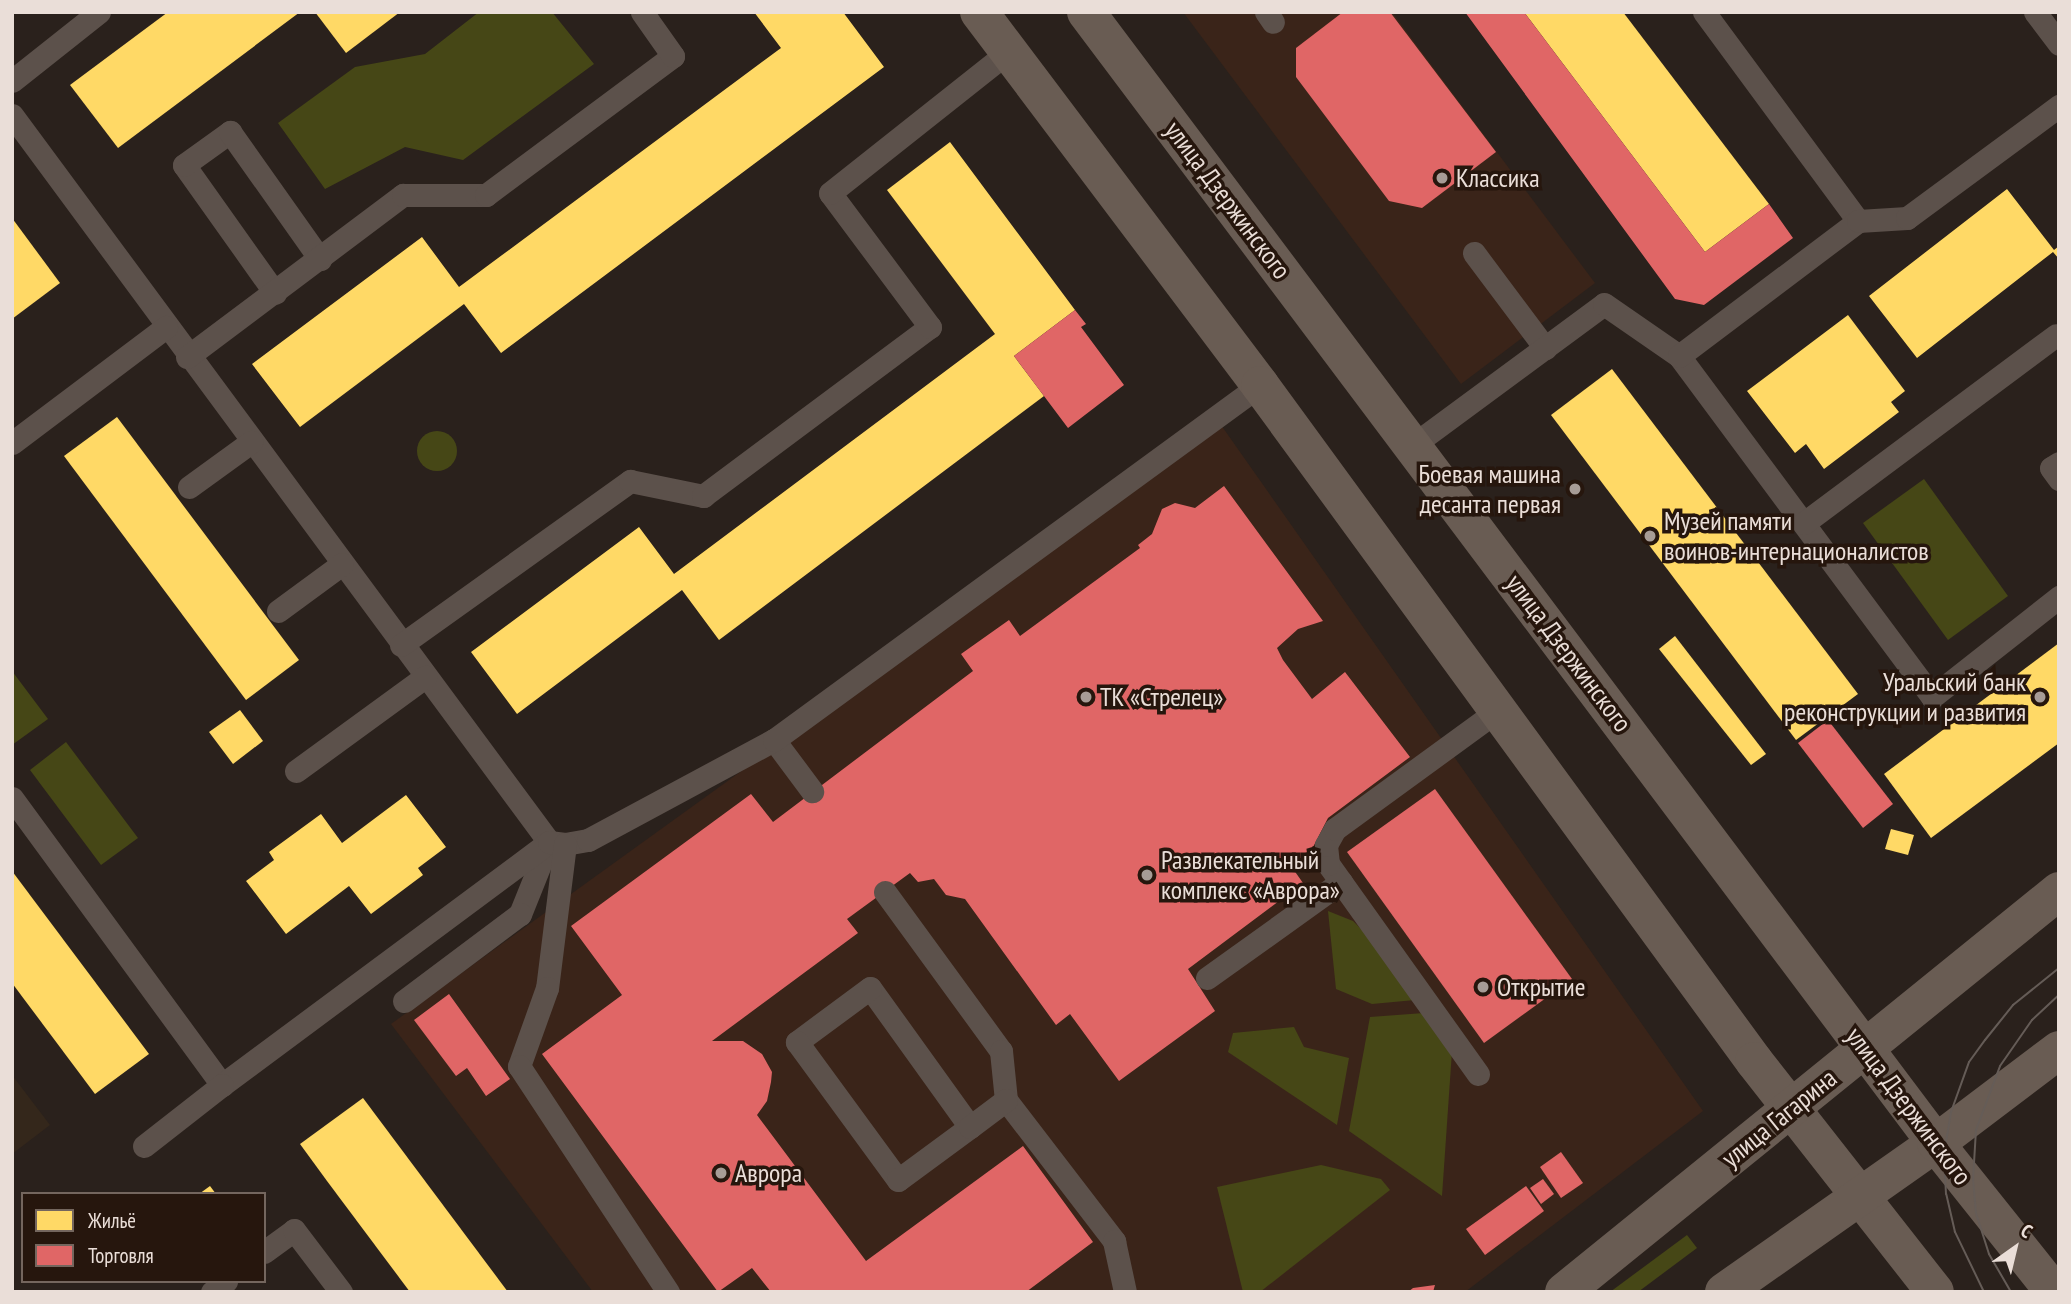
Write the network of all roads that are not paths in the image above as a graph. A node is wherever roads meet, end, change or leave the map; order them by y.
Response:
1 (642, 12) edge
2 (978, 12) edge
3 (1086, 12) edge
4 (1704, 12) edge
5 (2035, 12) edge
6 (89, 15) edge
7 (2059, 44) edge
8 (1008, 52) junction
9 (12, 81) edge
10 (2059, 106) edge
11 (16, 130) edge
12 (1858, 221) junction
13 (1474, 253) dead end
14 (320, 259) junction
15 (275, 293) junction
16 (166, 327) junction
17 (2056, 335) dead end
18 (1545, 348) junction
19 (1679, 356) junction
20 (187, 357) junction
21 (1260, 385) junction
22 (251, 442) junction
23 (12, 443) edge
24 (1413, 445) junction
25 (2059, 463) edge
26 (2059, 479) edge
27 (189, 487) dead end
28 (1804, 523) junction
29 (342, 564) junction
30 (2059, 597) edge
31 (278, 611) dead end
32 (401, 645) junction
33 (425, 677) junction
34 (1498, 710) junction
35 (774, 740) junction
36 (296, 771) dead end
37 (812, 791) dead end
38 (12, 798) edge
39 (557, 843) junction
40 (1341, 882) junction
41 (2059, 891) edge
42 (885, 892) dead end
43 (1207, 978) dead end
44 (404, 1001) dead end
45 (1865, 1048) junction
46 (2059, 1050) edge
47 (1478, 1074) dead end
48 (222, 1085) junction
49 (1006, 1100) junction
50 (1790, 1109) junction
51 (971, 1127) junction
52 (1936, 1143) junction
53 (144, 1146) dead end
54 (1857, 1196) junction
55 (266, 1251) edge
56 (341, 1292) edge
57 (668, 1292) edge
58 (1125, 1292) edge
59 (1564, 1292) edge
60 (1724, 1292) edge
61 (1935, 1292) edge
62 (2054, 1292) edge

1 - 14 lane
2 - 8 main road
3 - 24 main road, улица Дзержинского
4 - 12 lane
5 - 7 lane
6 - 9 lane
8 - 21 main road
8 - 32 lane
10 - 12 lane
11 - 16 lane
12 - 19 lane
13 - 18 lane
14 - 15 lane
14 - 15 lane
15 - 20 lane
16 - 20 lane
16 - 23 lane
17 - 28 lane
18 - 19 lane
18 - 24 lane
19 - 28 lane
20 - 22 lane
21 - 34 main road
21 - 35 lane
22 - 27 lane
22 - 29 lane
24 - 45 main road, улица Дзержинского
25 - 26 lane
28 - 30 lane
29 - 31 lane
29 - 32 lane
32 - 33 lane
33 - 36 lane
33 - 39 lane
34 - 40 lane
34 - 50 main road
35 - 37 lane
35 - 39 lane
38 - 48 lane
39 - 44 lane
39 - 48 lane
39 - 57 lane
40 - 43 lane
40 - 47 lane
41 - 45 main road, улица Гагарина
42 - 49 lane
45 - 50 main road, улица Гагарина
45 - 52 main road, улица Дзержинского
46 - 52 main road
48 - 53 lane
49 - 51 lane
49 - 58 lane
50 - 54 main road
50 - 59 main road, улица Гагарина
51 - 51 lane
52 - 54 main road
52 - 62 main road, улица Дзержинского
54 - 60 main road
54 - 61 main road
55 - 56 lane

